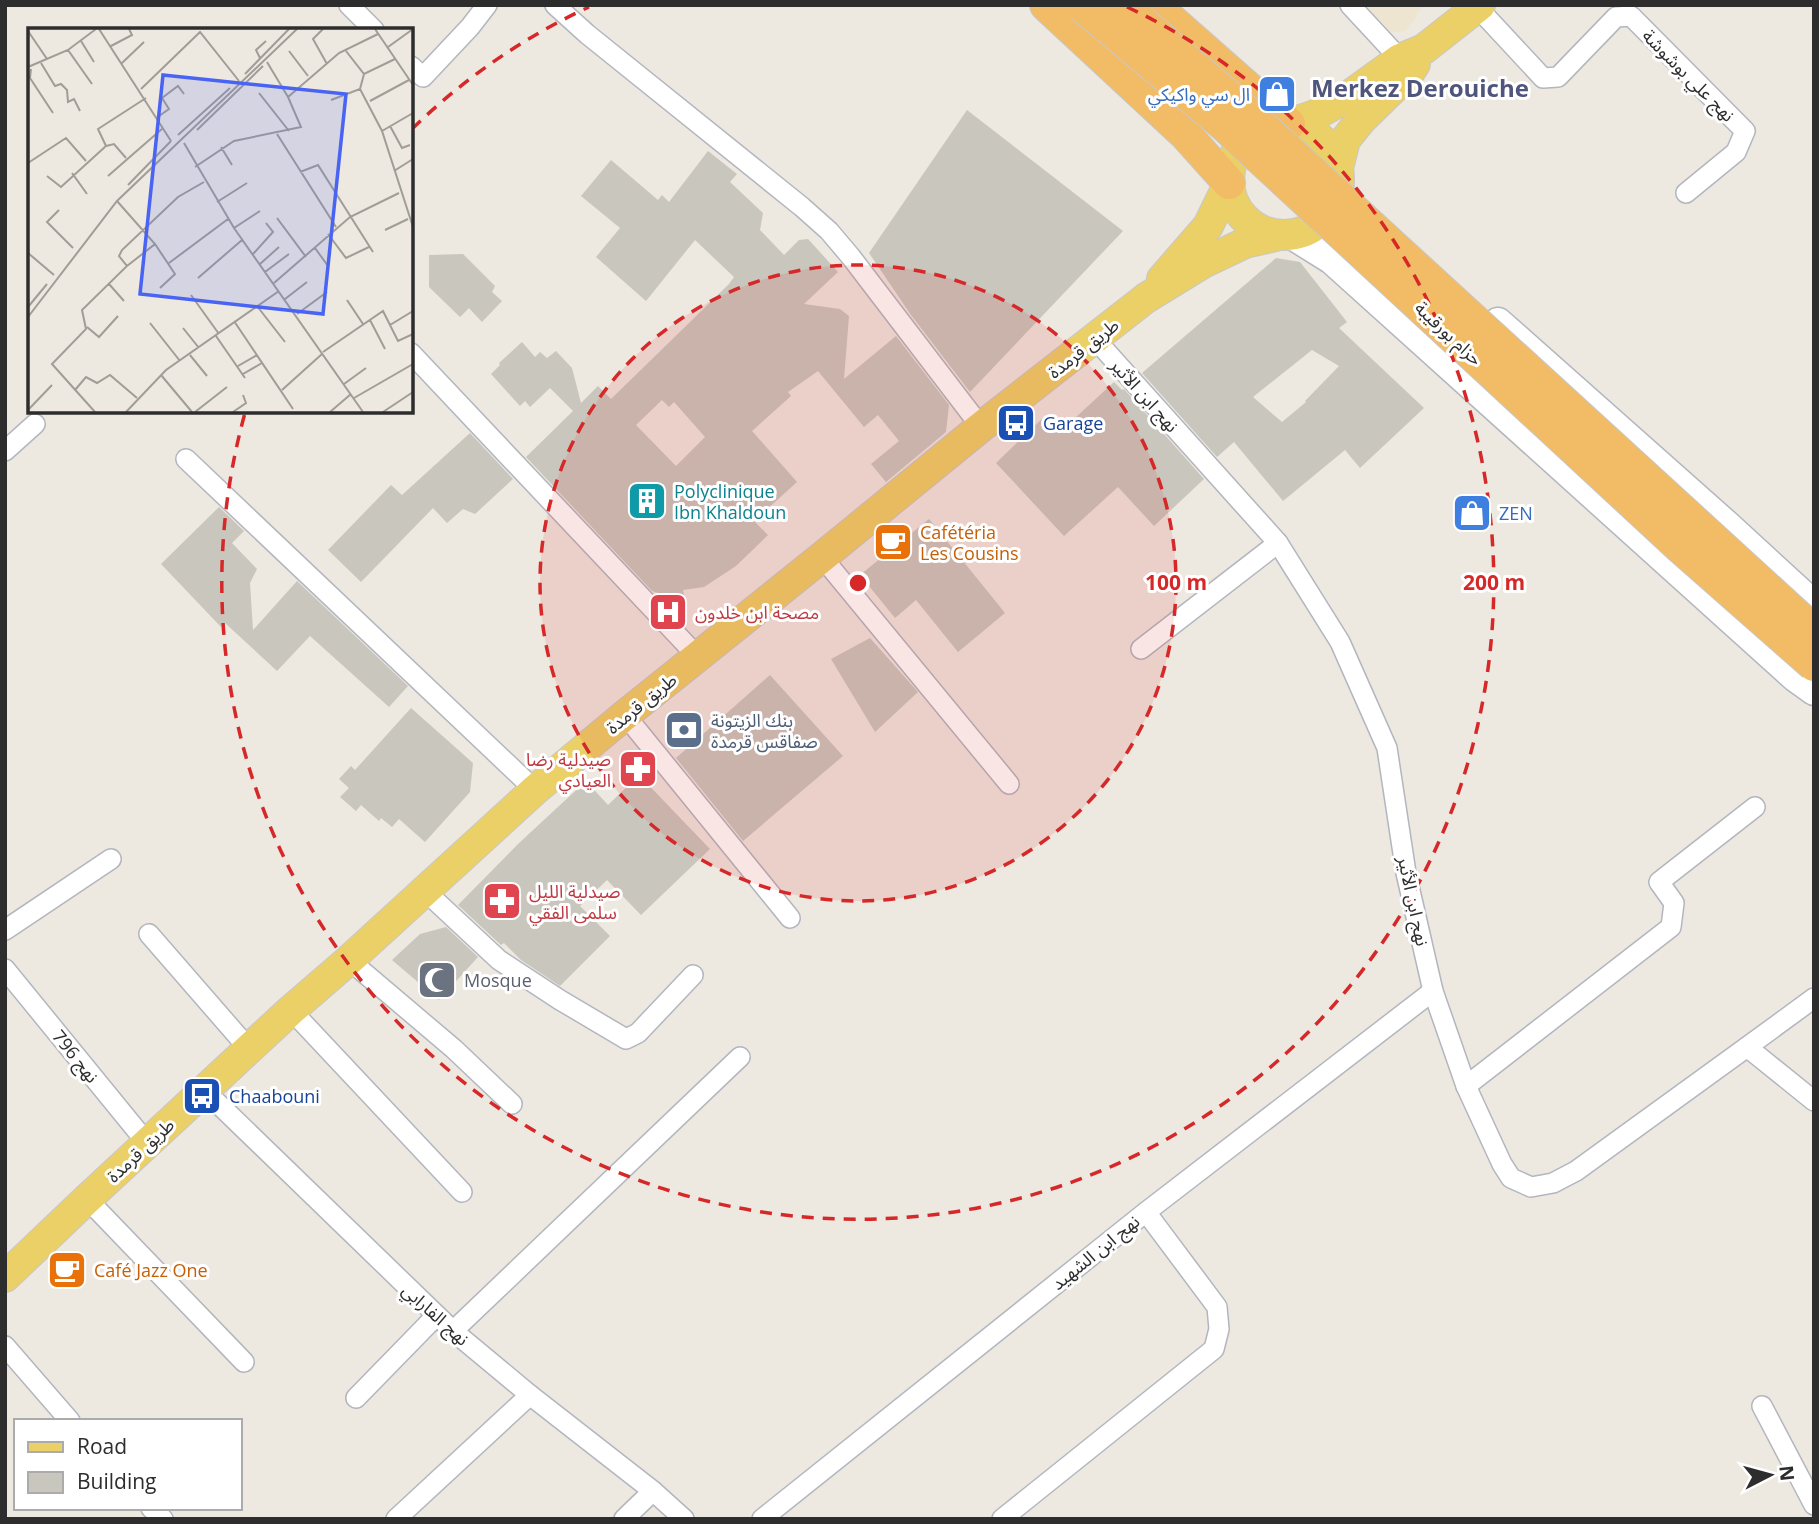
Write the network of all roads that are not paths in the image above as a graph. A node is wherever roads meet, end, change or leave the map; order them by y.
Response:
1 (349, 5) edge
2 (487, 5) edge
3 (555, 5) edge
4 (1046, 5) edge
5 (1081, 5) edge
6 (1122, 5) edge
7 (1154, 5) edge
8 (1350, 5) edge
9 (1479, 6) edge
10 (372, 28) edge
11 (1412, 54) junction
12 (415, 77) edge
13 (1289, 124) junction
14 (1339, 174) junction
15 (1229, 183) junction
16 (1686, 193) dead end
17 (1286, 235) junction
18 (1146, 298) junction
19 (1095, 339) junction
20 (413, 355) edge
21 (36, 424) dead end
22 (981, 427) junction
23 (5, 451) edge
24 (186, 459) dead end
25 (1728, 526) junction
26 (1278, 543) junction
27 (822, 557) junction
28 (1676, 571) junction
29 (1814, 605) edge
30 (1814, 631) edge
31 (1141, 649) dead end
32 (698, 657) junction
33 (1814, 665) edge
34 (1814, 691) edge
35 (625, 715) junction
36 (1009, 784) dead end
37 (535, 790) junction
38 (1755, 807) dead end
39 (111, 859) dead end
40 (425, 891) junction
41 (790, 918) dead end
42 (5, 930) edge
43 (149, 934) dead end
44 (349, 960) junction
45 (6, 972) edge
46 (693, 975) dead end
47 (1433, 991) junction
48 (1814, 998) edge
49 (291, 1010) junction
50 (1747, 1047) junction
51 (249, 1049) junction
52 (740, 1057) dead end
53 (1466, 1086) junction
54 (204, 1090) junction
55 (1814, 1101) edge
56 (512, 1104) dead end
57 (147, 1143) junction
58 (462, 1192) dead end
59 (87, 1199) junction
60 (1146, 1212) junction
61 (5, 1277) edge
62 (436, 1316) junction
63 (453, 1331) junction
64 (5, 1346) edge
65 (244, 1362) dead end
66 (530, 1395) junction
67 (356, 1398) dead end
68 (1762, 1406) dead end
69 (68, 1419) edge
70 (653, 1491) junction
71 (1814, 1505) edge
72 (396, 1519) edge
73 (624, 1519) edge
74 (684, 1519) edge
75 (762, 1519) edge
76 (1002, 1519) edge

1 - 10 street
2 - 12 street
3 - 22 street
4 - 15 highway
5 - 33 highway, حزام بورقيبة, bridge
6 - 30 highway, حزام بورقيبة, bridge
7 - 13 highway
8 - 11 street
9 - 11 main road
9 - 16 street, نهج علي بوشوشة
11 - 13 main road
11 - 14 main road
13 - 14 main road
13 - 15 main road
14 - 17 main road
14 - 25 main road
15 - 17 main road
15 - 18 main road, طريق قرمدة
17 - 18 main road, طريق قرمدة
17 - 28 main road, حزام بورقيبة
18 - 19 main road, طريق قرمدة
19 - 22 main road, طريق قرمدة
19 - 26 street, نهج ابن الأثير
20 - 32 street
21 - 23 street
22 - 27 main road, طريق قرمدة
24 - 37 street
25 - 28 main road
25 - 29 main road
26 - 31 street
26 - 47 street, نهج ابن الأثير
27 - 32 main road, طريق قرمدة
27 - 36 street
28 - 34 main road, حزام بورقيبة
32 - 35 main road, طريق قرمدة
35 - 37 main road, طريق قرمدة
35 - 41 street
37 - 40 main road, طريق قرمدة
38 - 53 street
39 - 42 street
40 - 44 main road, طريق قرمدة
40 - 46 street
43 - 51 street
44 - 49 main road, طريق قرمدة
44 - 56 street
45 - 57 street, نهج 796
47 - 53 street, نهج ابن الأثير
47 - 60 street, نهج ابن الشهيد
48 - 50 street, نهج ابن الأثير
49 - 51 main road, طريق قرمدة
49 - 58 street
50 - 53 street, نهج ابن الأثير
50 - 55 street
51 - 54 main road, طريق قرمدة
52 - 63 street
54 - 57 main road, طريق قرمدة
54 - 62 street, نهج الفارابي
57 - 59 main road, طريق قرمدة
59 - 61 main road, طريق قرمدة
59 - 65 street
60 - 75 street, نهج ابن الشهيد
60 - 76 street
62 - 63 street, نهج الفارابي
62 - 67 street
63 - 66 street, نهج الفارابي
64 - 69 street
66 - 70 street, نهج الفارابي
66 - 72 street
68 - 71 street
70 - 73 street
70 - 74 street, نهج الفارابي

